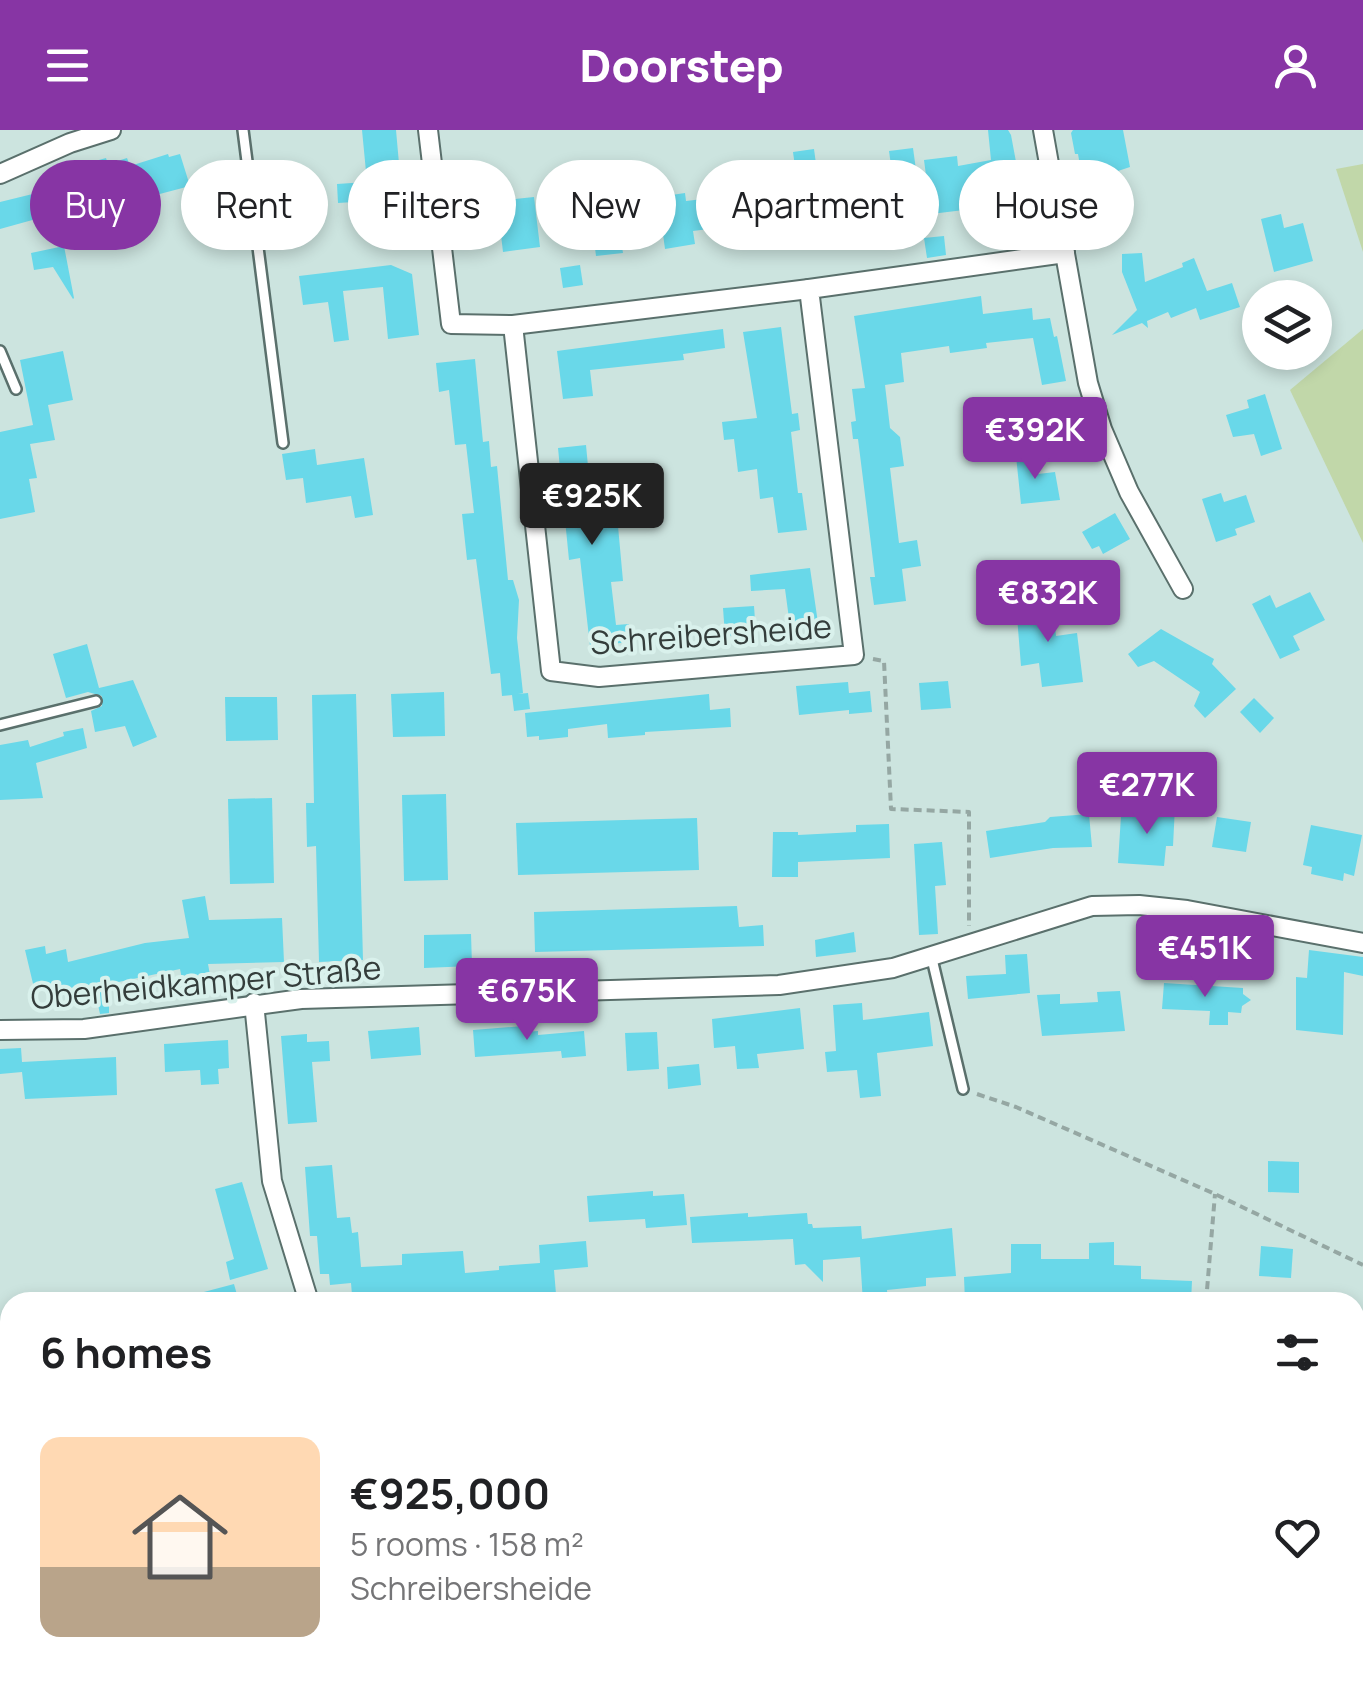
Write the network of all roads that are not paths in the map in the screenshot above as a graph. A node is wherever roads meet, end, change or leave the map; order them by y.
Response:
1 (111, 130) edge
2 (243, 130) edge
3 (428, 130) edge
4 (1042, 130) edge
5 (0, 174) edge
6 (1064, 253) junction
7 (809, 289) junction
8 (514, 325) junction
9 (0, 351) edge
10 (16, 388) dead end
11 (283, 443) dead end
12 (1183, 589) dead end
13 (96, 700) dead end
14 (0, 725) edge
15 (1363, 944) edge
16 (932, 959) junction
17 (254, 1004) junction
18 (0, 1030) edge
19 (963, 1090) road end
20 (305, 1292) edge

1 - 5 street
2 - 11 lane
3 - 8 street
4 - 6 street
6 - 7 street
6 - 12 street
7 - 8 street
7 - 8 street, Schreibersheide
9 - 10 lane
13 - 14 lane
15 - 16 street, Oberheidkamper Straße
16 - 17 street, Oberheidkamper Straße
16 - 19 lane
17 - 18 street, Oberheidkamper Straße
17 - 20 street

